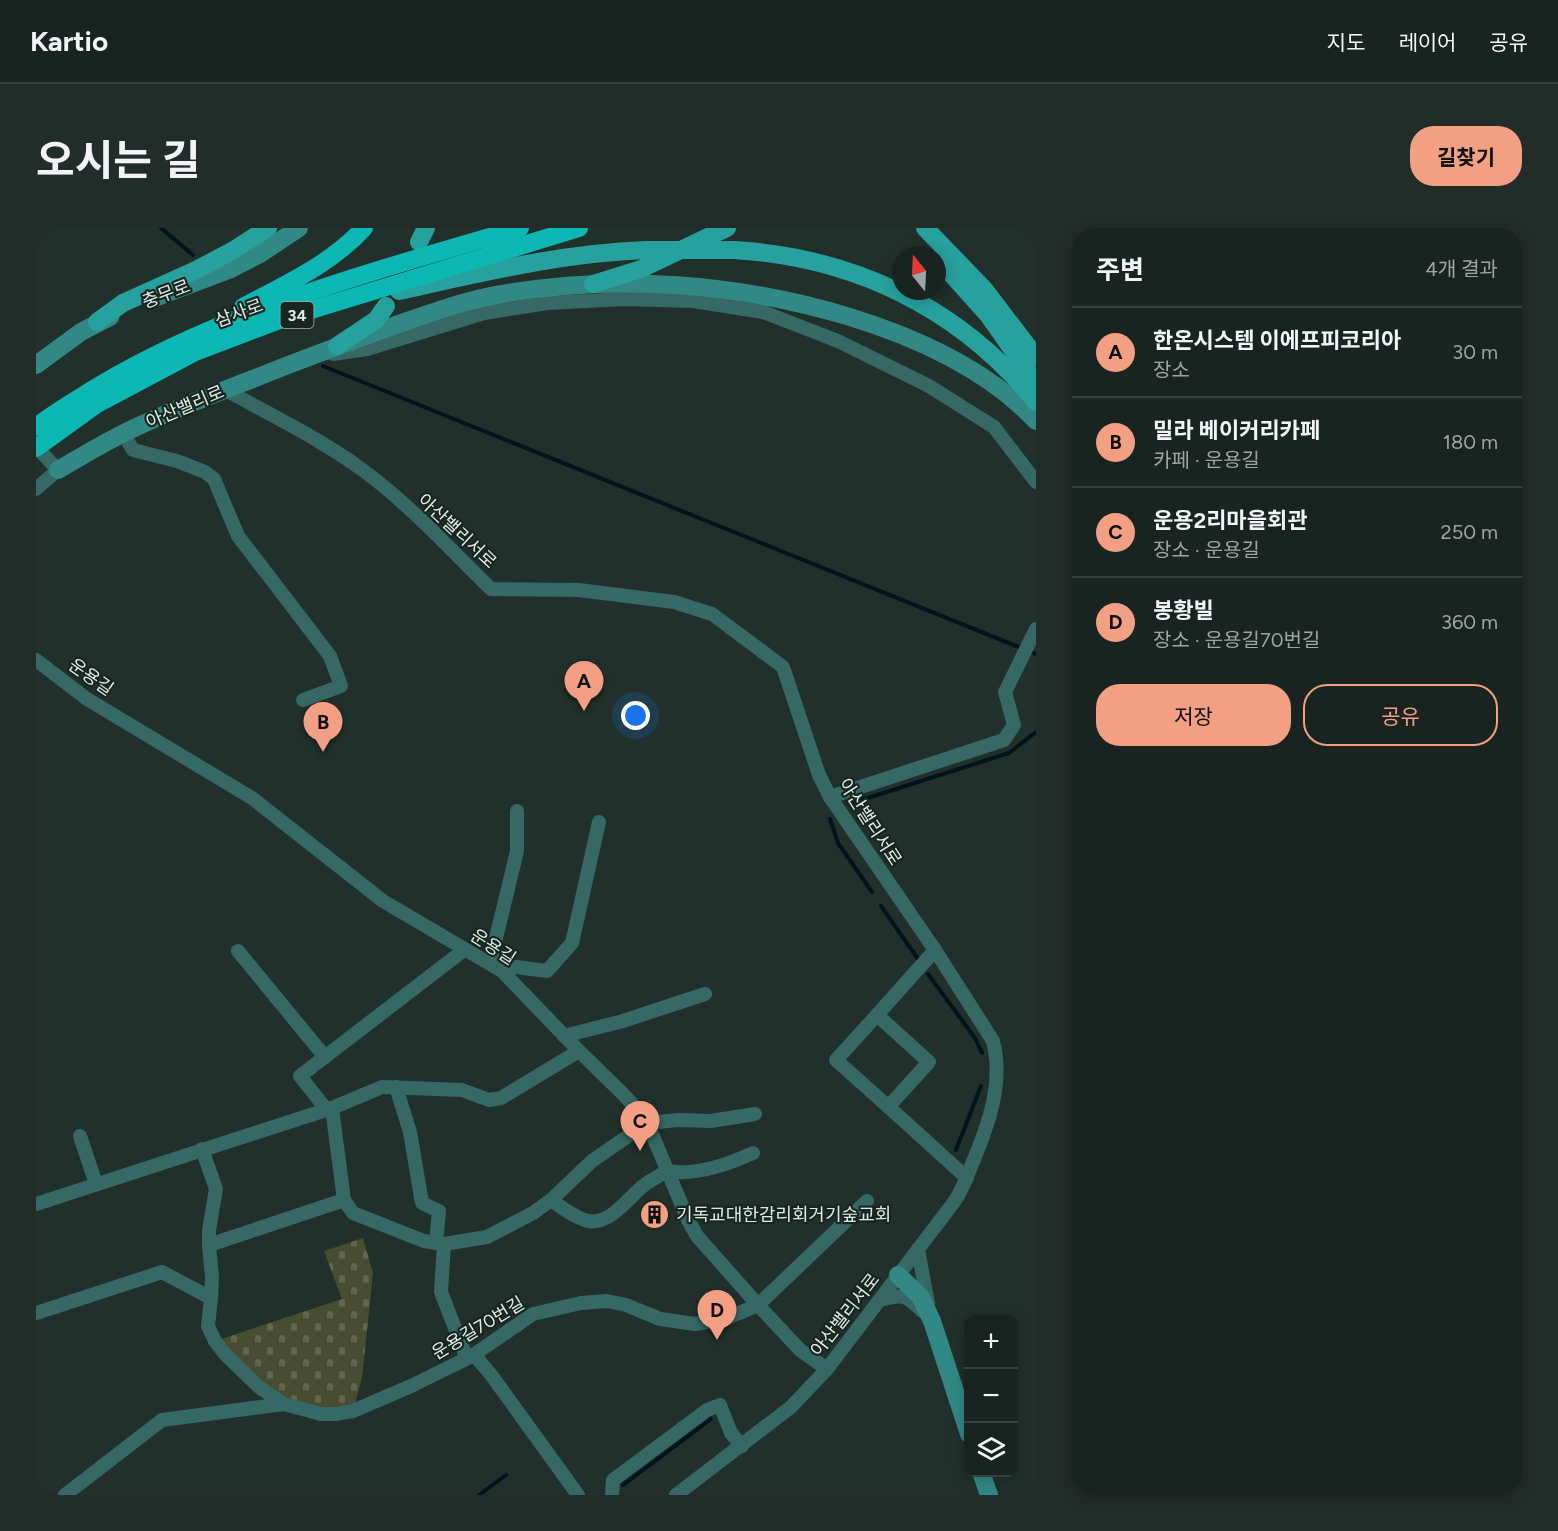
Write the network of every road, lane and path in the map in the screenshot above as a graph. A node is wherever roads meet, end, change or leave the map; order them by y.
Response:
1 (267, 228) edge
2 (298, 228) edge
3 (364, 228) edge
4 (520, 228) edge
5 (579, 228) edge
6 (727, 228) edge
7 (909, 228) edge
8 (925, 228) edge
9 (926, 246) edge
10 (946, 267) edge
11 (593, 284) junction
12 (386, 306) dead end
13 (324, 307) junction
14 (97, 322) junction
15 (337, 346) junction
16 (1036, 357) edge
17 (304, 358) junction
18 (36, 365) edge
19 (134, 365) junction
20 (1036, 383) edge
21 (226, 390) junction
22 (1036, 402) edge
23 (1036, 421) edge
24 (36, 427) edge
25 (123, 433) junction
26 (40, 451) edge
27 (58, 470) junction
28 (1036, 482) edge
29 (36, 489) edge
30 (1036, 629) edge
31 (36, 660) edge
32 (303, 700) dead end
33 (830, 796) junction
34 (517, 811) dead end
35 (599, 822) dead end
36 (464, 950) junction
37 (935, 950) junction
38 (238, 951) dead end
39 (490, 963) junction
40 (502, 971) junction
41 (705, 994) dead end
42 (877, 1015) junction
43 (564, 1036) junction
44 (579, 1051) junction
45 (325, 1057) junction
46 (396, 1087) junction
47 (888, 1107) junction
48 (329, 1108) junction
49 (755, 1114) dead end
50 (647, 1123) junction
51 (80, 1136) dead end
52 (202, 1149) junction
53 (753, 1153) dead end
54 (667, 1170) junction
55 (967, 1178) junction
56 (96, 1184) junction
57 (344, 1200) junction
58 (551, 1200) junction
59 (867, 1201) dead end
60 (36, 1204) edge
61 (440, 1244) junction
62 (209, 1245) junction
63 (918, 1249) junction
64 (898, 1275) junction
65 (211, 1298) junction
66 (880, 1300) junction
67 (758, 1305) junction
68 (36, 1313) edge
69 (932, 1321) junction
70 (472, 1356) junction
71 (827, 1369) junction
72 (284, 1404) junction
73 (965, 1423) edge
74 (742, 1446) junction
75 (982, 1477) edge
76 (65, 1495) edge
77 (578, 1495) edge
78 (612, 1495) edge
79 (676, 1495) edge
80 (988, 1495) edge

1 - 14 main road
2 - 14 street, 충무로
3 - 19 highway
4 - 19 highway, 삼사로 / 34
5 - 13 highway, 삼사로 / 34
6 - 11 main road
7 - 9 main road
8 - 16 main road
10 - 20 main road
11 - 15 street, 아산밸리로
11 - 23 street, 아산밸리로
12 - 15 main road
13 - 22 main road, bridge
13 - 26 highway, 삼사로 / 34
14 - 18 street, 충무로
15 - 17 street, 아산밸리로
17 - 21 street, 아산밸리로
17 - 28 street
19 - 24 highway, 삼사로 / 34
21 - 25 street, 아산밸리로
21 - 33 street, 아산밸리서로
25 - 27 street, 아산밸리로
25 - 32 street
26 - 27 street
27 - 29 street
30 - 33 street
31 - 36 street, 운용길
33 - 37 street, 아산밸리서로
34 - 39 street
35 - 40 street
36 - 39 street, 운용길
36 - 45 street
37 - 42 street
37 - 55 street, 아산밸리서로
38 - 45 street
39 - 40 street, 운용길
40 - 43 street, 운용길
41 - 43 street
42 - 47 street
42 - 47 street
43 - 44 street, 운용길
44 - 46 street
44 - 50 street, 운용길
45 - 48 street
46 - 48 street
46 - 61 street
47 - 55 street
48 - 52 street
48 - 57 street
49 - 50 street
50 - 54 street, 운용길
50 - 58 street
51 - 56 street
52 - 56 street
52 - 62 street
53 - 54 street
54 - 58 street
54 - 67 street, 운용길
55 - 63 street, 아산밸리서로
56 - 60 street
57 - 61 street
57 - 62 street
58 - 61 street
59 - 67 street, 운용길70번길
61 - 70 street
62 - 65 street
63 - 64 street, 아산밸리서로
63 - 69 street
64 - 66 street, 아산밸리서로
64 - 69 street
65 - 68 street
65 - 72 street
66 - 69 street
66 - 71 street, 아산밸리서로
67 - 70 street, 운용길70번길
67 - 71 street, 운용길
69 - 73 street
70 - 72 street, 운용길70번길
70 - 77 street
71 - 74 street, 아산밸리서로
72 - 76 street
74 - 78 street
74 - 79 street, 아산밸리서로
75 - 80 street

